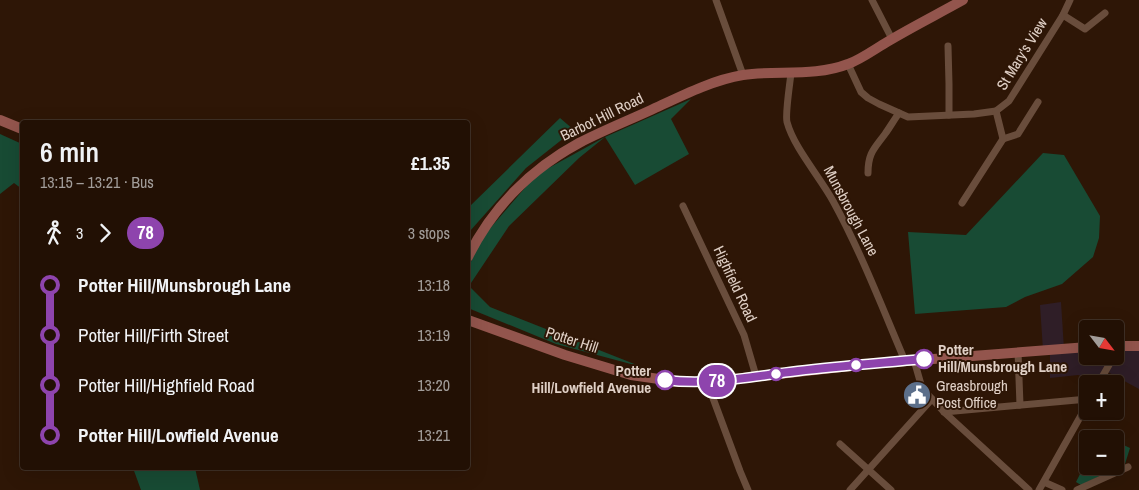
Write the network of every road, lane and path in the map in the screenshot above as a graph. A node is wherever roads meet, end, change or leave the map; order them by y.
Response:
1 (716, 0) edge
2 (872, 0) edge
3 (963, 0) edge
4 (1070, 0) edge
5 (1105, 13) dead end
6 (1063, 15) junction
7 (892, 39) junction
8 (948, 46) dead end
9 (848, 64) junction
10 (791, 73) junction
11 (743, 75) junction
12 (1038, 102) dead end
13 (996, 111) junction
14 (899, 113) junction
15 (949, 115) junction
16 (0, 120) edge
17 (20, 128) edge
18 (1003, 139) junction
19 (868, 174) dead end
20 (962, 203) dead end
21 (683, 206) dead end
22 (470, 253) edge
23 (470, 321) edge
24 (1124, 346) edge
25 (1139, 346) edge
26 (1079, 348) edge
27 (1018, 352) junction
28 (909, 361) junction
29 (756, 376) junction
30 (707, 382) junction
31 (932, 399) junction
32 (1079, 402) edge
33 (1020, 405) junction
34 (944, 412) junction
35 (1079, 418) edge
36 (840, 444) dead end
37 (1128, 467) dead end
38 (868, 470) junction
39 (1044, 482) junction
40 (748, 490) edge
41 (850, 490) edge
42 (891, 490) edge
43 (1029, 490) edge
44 (1039, 490) edge
45 (1062, 490) edge
46 (1077, 490) edge

1 - 11 street
2 - 7 street
3 - 7 main road, Barbot Hill Road
4 - 6 street, St Mary's View
5 - 6 street
6 - 13 street, St Mary's View
7 - 9 main road, Barbot Hill Road
8 - 15 street
9 - 10 main road, Barbot Hill Road
9 - 14 street, St Mary's View
10 - 11 main road, Barbot Hill Road
10 - 28 street, Munsbrough Lane
11 - 22 main road, Barbot Hill Road
12 - 18 street
13 - 15 street, St Mary's View
13 - 18 street
14 - 15 street, St Mary's View
14 - 19 street
16 - 17 main road
18 - 20 street
21 - 29 street, Highfield Road
23 - 30 main road, Potter Hill
24 - 25 main road
26 - 27 main road, Potter Hill
27 - 28 main road, Potter Hill
27 - 33 street
28 - 29 main road, Potter Hill
28 - 31 street, Munsbrough Lane
29 - 30 main road, Potter Hill
30 - 40 street
31 - 34 street, Munsbrough Lane
31 - 38 street
32 - 33 street
33 - 34 street
34 - 43 street, Munsbrough Lane
35 - 39 street
36 - 38 street
37 - 46 street
38 - 41 street
38 - 42 street
39 - 44 street
39 - 45 street

